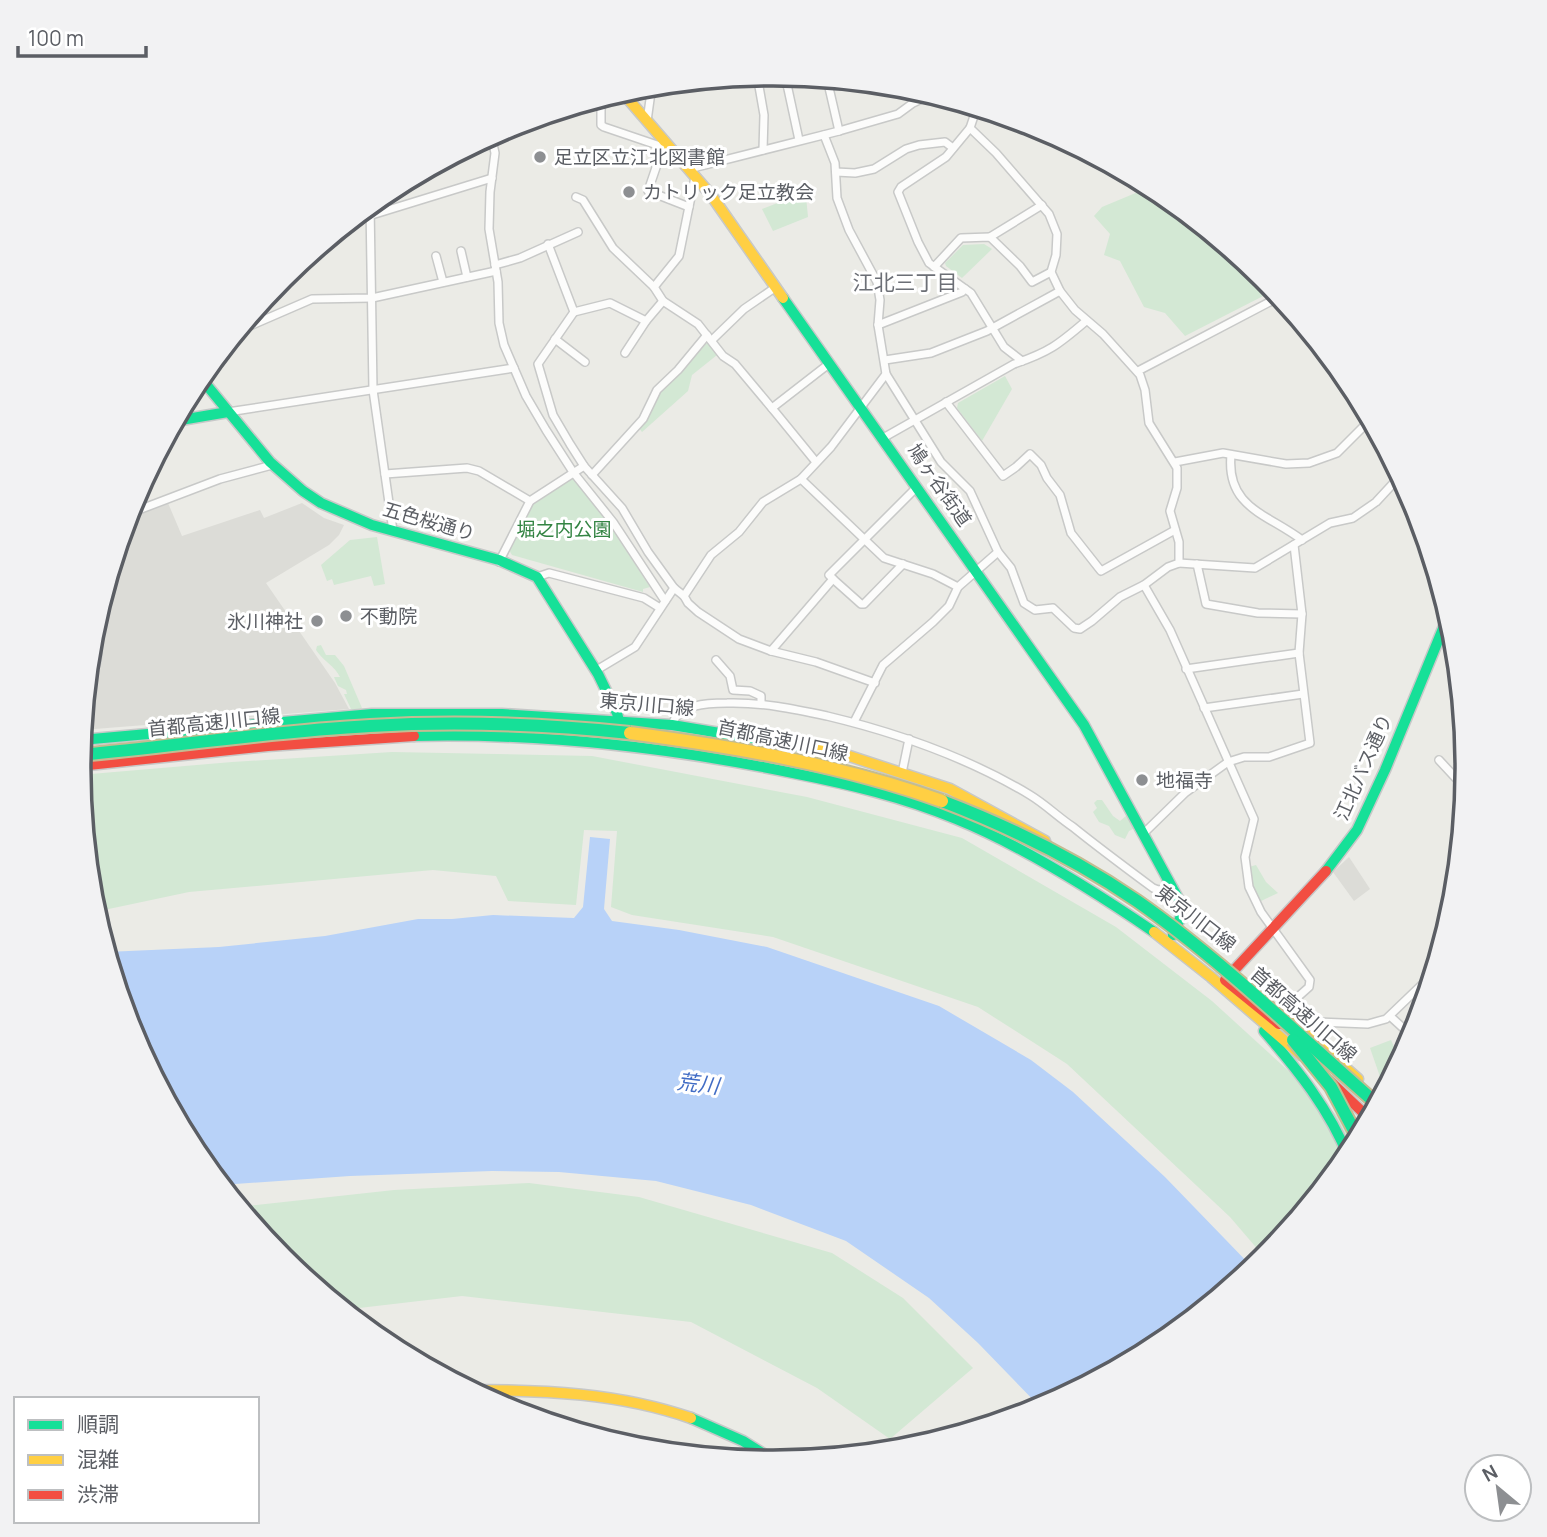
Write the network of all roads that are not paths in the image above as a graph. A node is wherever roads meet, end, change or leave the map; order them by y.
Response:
1 (759, 86) edge
2 (787, 86) edge
3 (829, 88) edge
4 (650, 97) edge
5 (630, 101) edge
6 (917, 101) edge
7 (601, 108) edge
8 (973, 116) edge
9 (647, 121) junction
10 (970, 128) junction
11 (839, 131) junction
12 (824, 135) junction
13 (799, 141) junction
14 (494, 146) edge
15 (665, 146) junction
16 (953, 148) junction
17 (763, 150) junction
18 (836, 172) junction
19 (692, 173) junction
20 (492, 178) junction
21 (576, 197) dead end
22 (1042, 205) junction
23 (689, 207) junction
24 (376, 214) edge
25 (370, 218) edge
26 (578, 232) dead end
27 (990, 237) junction
28 (548, 244) junction
29 (461, 251) dead end
30 (436, 256) dead end
31 (934, 267) junction
32 (496, 268) junction
33 (1051, 272) junction
34 (467, 277) junction
35 (443, 282) junction
36 (654, 286) junction
37 (776, 287) junction
38 (965, 289) junction
39 (1060, 291) junction
40 (372, 298) junction
41 (663, 301) junction
42 (1271, 301) edge
43 (574, 312) junction
44 (262, 316) edge
45 (646, 321) junction
46 (1086, 321) junction
47 (878, 325) junction
48 (993, 329) junction
49 (710, 337) junction
50 (555, 339) junction
51 (625, 353) dead end
52 (885, 360) junction
53 (1022, 361) junction
54 (585, 362) dead end
55 (830, 363) junction
56 (514, 368) junction
57 (1138, 371) junction
58 (886, 374) junction
59 (208, 387) edge
60 (373, 390) junction
61 (946, 402) junction
62 (861, 407) junction
63 (772, 408) junction
64 (228, 412) junction
65 (187, 419) edge
66 (915, 420) junction
67 (1364, 426) edge
68 (883, 438) junction
69 (1231, 455) junction
70 (816, 462) junction
71 (1175, 462) junction
72 (272, 465) junction
73 (584, 466) junction
74 (573, 472) junction
75 (385, 474) junction
76 (592, 475) junction
77 (801, 479) junction
78 (1393, 483) edge
79 (917, 487) junction
80 (530, 501) junction
81 (142, 509) edge
82 (1175, 530) junction
83 (393, 531) junction
84 (865, 538) junction
85 (1298, 543) junction
86 (998, 552) junction
87 (499, 562) junction
88 (903, 564) junction
89 (1179, 564) junction
90 (1197, 564) junction
91 (977, 571) junction
92 (537, 577) junction
93 (833, 579) junction
94 (1144, 585) junction
95 (958, 587) junction
96 (674, 588) junction
97 (684, 596) junction
98 (663, 605) junction
99 (1302, 614) junction
100 (1442, 631) edge
101 (771, 651) junction
102 (1298, 653) junction
103 (716, 660) dead end
104 (1186, 669) junction
105 (595, 671) junction
106 (875, 682) junction
107 (1303, 694) junction
108 (761, 704) junction
109 (1204, 708) junction
110 (620, 720) junction
111 (854, 722) junction
112 (672, 725) junction
113 (909, 738) junction
114 (92, 739) edge
115 (620, 740) junction
116 (91, 754) edge
117 (1439, 760) dead end
118 (1228, 762) junction
119 (91, 763) edge
120 (91, 763) edge
121 (902, 773) junction
122 (1456, 778) edge
123 (1144, 833) junction
124 (1174, 888) junction
125 (1178, 926) junction
126 (1273, 928) junction
127 (1171, 938) junction
128 (1198, 947) junction
129 (1202, 970) junction
130 (1229, 976) junction
131 (1418, 993) edge
132 (1293, 1000) junction
133 (1281, 1012) junction
134 (1391, 1017) junction
135 (1404, 1029) edge
136 (1374, 1094) edge
137 (1370, 1101) edge
138 (1370, 1101) edge
139 (1363, 1113) edge
140 (1354, 1128) edge
141 (1343, 1145) edge
142 (492, 1390) edge
143 (760, 1451) edge

1 - 17 street
2 - 13 street
3 - 11 street
4 - 9 street
5 - 9 main road, 鳩ヶ谷街道
6 - 11 street
7 - 15 street
8 - 10 street
9 - 15 main road, 鳩ヶ谷街道
10 - 16 street
10 - 22 street
11 - 12 street
12 - 13 street
12 - 18 street
13 - 17 street
14 - 20 street
15 - 19 main road, 鳩ヶ谷街道
15 - 23 street
16 - 18 street
16 - 31 street
17 - 19 street
18 - 47 street
19 - 23 street
19 - 37 main road, 鳩ヶ谷街道
20 - 24 street
20 - 32 street
21 - 36 street
22 - 27 street
22 - 33 street
23 - 36 street
25 - 40 street
26 - 28 street
27 - 31 street
27 - 33 street
28 - 32 street
28 - 43 street
29 - 34 street
30 - 35 street
31 - 38 street
32 - 34 street
32 - 56 street
33 - 39 street
34 - 35 street
35 - 40 street
36 - 41 street
37 - 49 street
37 - 55 main road, 鳩ヶ谷街道
38 - 47 street
38 - 48 street
39 - 46 street
39 - 48 street
40 - 44 street
40 - 60 street
41 - 45 street
41 - 49 street
42 - 57 street
43 - 45 street
43 - 50 street
45 - 51 street
46 - 53 street
46 - 57 street
47 - 52 street
48 - 52 street
48 - 53 street
49 - 63 street
49 - 76 street
50 - 54 street
50 - 73 street
52 - 58 street
53 - 61 street
55 - 62 main road, 鳩ヶ谷街道
55 - 63 street
56 - 60 street
56 - 74 street
57 - 71 street
58 - 62 street
58 - 66 street
59 - 64 main road, 五色桜通り
60 - 64 street
60 - 75 street
61 - 66 street
61 - 82 street
62 - 68 main road, 鳩ヶ谷街道
62 - 70 street
63 - 70 street
64 - 65 main road
64 - 72 main road, 五色桜通り
66 - 68 street
66 - 86 street
67 - 69 street
68 - 79 main road, 鳩ヶ谷街道
69 - 71 street
69 - 85 street
70 - 77 street
71 - 82 street
72 - 81 street
72 - 83 main road, 五色桜通り
73 - 74 street
73 - 76 street
74 - 80 street
74 - 98 street
75 - 80 street
75 - 83 street
76 - 96 street
77 - 84 street
77 - 97 street
78 - 85 street
79 - 84 street
79 - 91 main road, 鳩ヶ谷街道
80 - 87 street
82 - 89 street
83 - 87 main road, 五色桜通り
84 - 88 street
84 - 93 street
85 - 90 street
85 - 99 street
86 - 91 street
86 - 94 street
87 - 92 main road, 五色桜通り
88 - 93 street
88 - 95 street
89 - 90 street
89 - 94 street
90 - 99 street
91 - 95 street
91 - 123 main road, 鳩ヶ谷街道
92 - 98 street
92 - 105 main road
93 - 101 street
94 - 104 street
95 - 106 street
96 - 97 street
96 - 98 street
97 - 101 street
98 - 105 street
99 - 102 street
100 - 126 main road, 江北バス通り
101 - 106 street
102 - 104 street
102 - 107 street
103 - 108 street
104 - 109 street
105 - 110 main road
106 - 111 street
107 - 109 street
107 - 118 street
108 - 111 street
108 - 112 street
109 - 118 street
110 - 112 main road, 東京川口線
110 - 114 main road, 東京川口線
110 - 115 main road
111 - 113 street
112 - 121 main road, 東京川口線
113 - 121 street
113 - 124 street
115 - 119 main road, 東京川口線
115 - 127 main road, 東京川口線
116 - 128 main road, 首都高速川口線, bridge
117 - 122 street
118 - 123 street
118 - 126 street
120 - 129 main road, 首都高速川口線
121 - 125 main road, 東京川口線
123 - 124 main road, 鳩ヶ谷街道
124 - 125 main road, 鳩ヶ谷街道
125 - 127 main road
125 - 130 main road, 東京川口線
126 - 130 main road, 江北バス通り
126 - 132 street
127 - 130 main road, 東京川口線
128 - 137 main road, 首都高速川口線, bridge
128 - 140 main road, bridge
129 - 139 main road, 首都高速川口線, bridge
129 - 141 main road, 首都高速川口線
130 - 133 main road
130 - 138 main road
131 - 134 street
132 - 133 street
132 - 134 street
133 - 136 main road
134 - 135 street
142 - 143 main road

